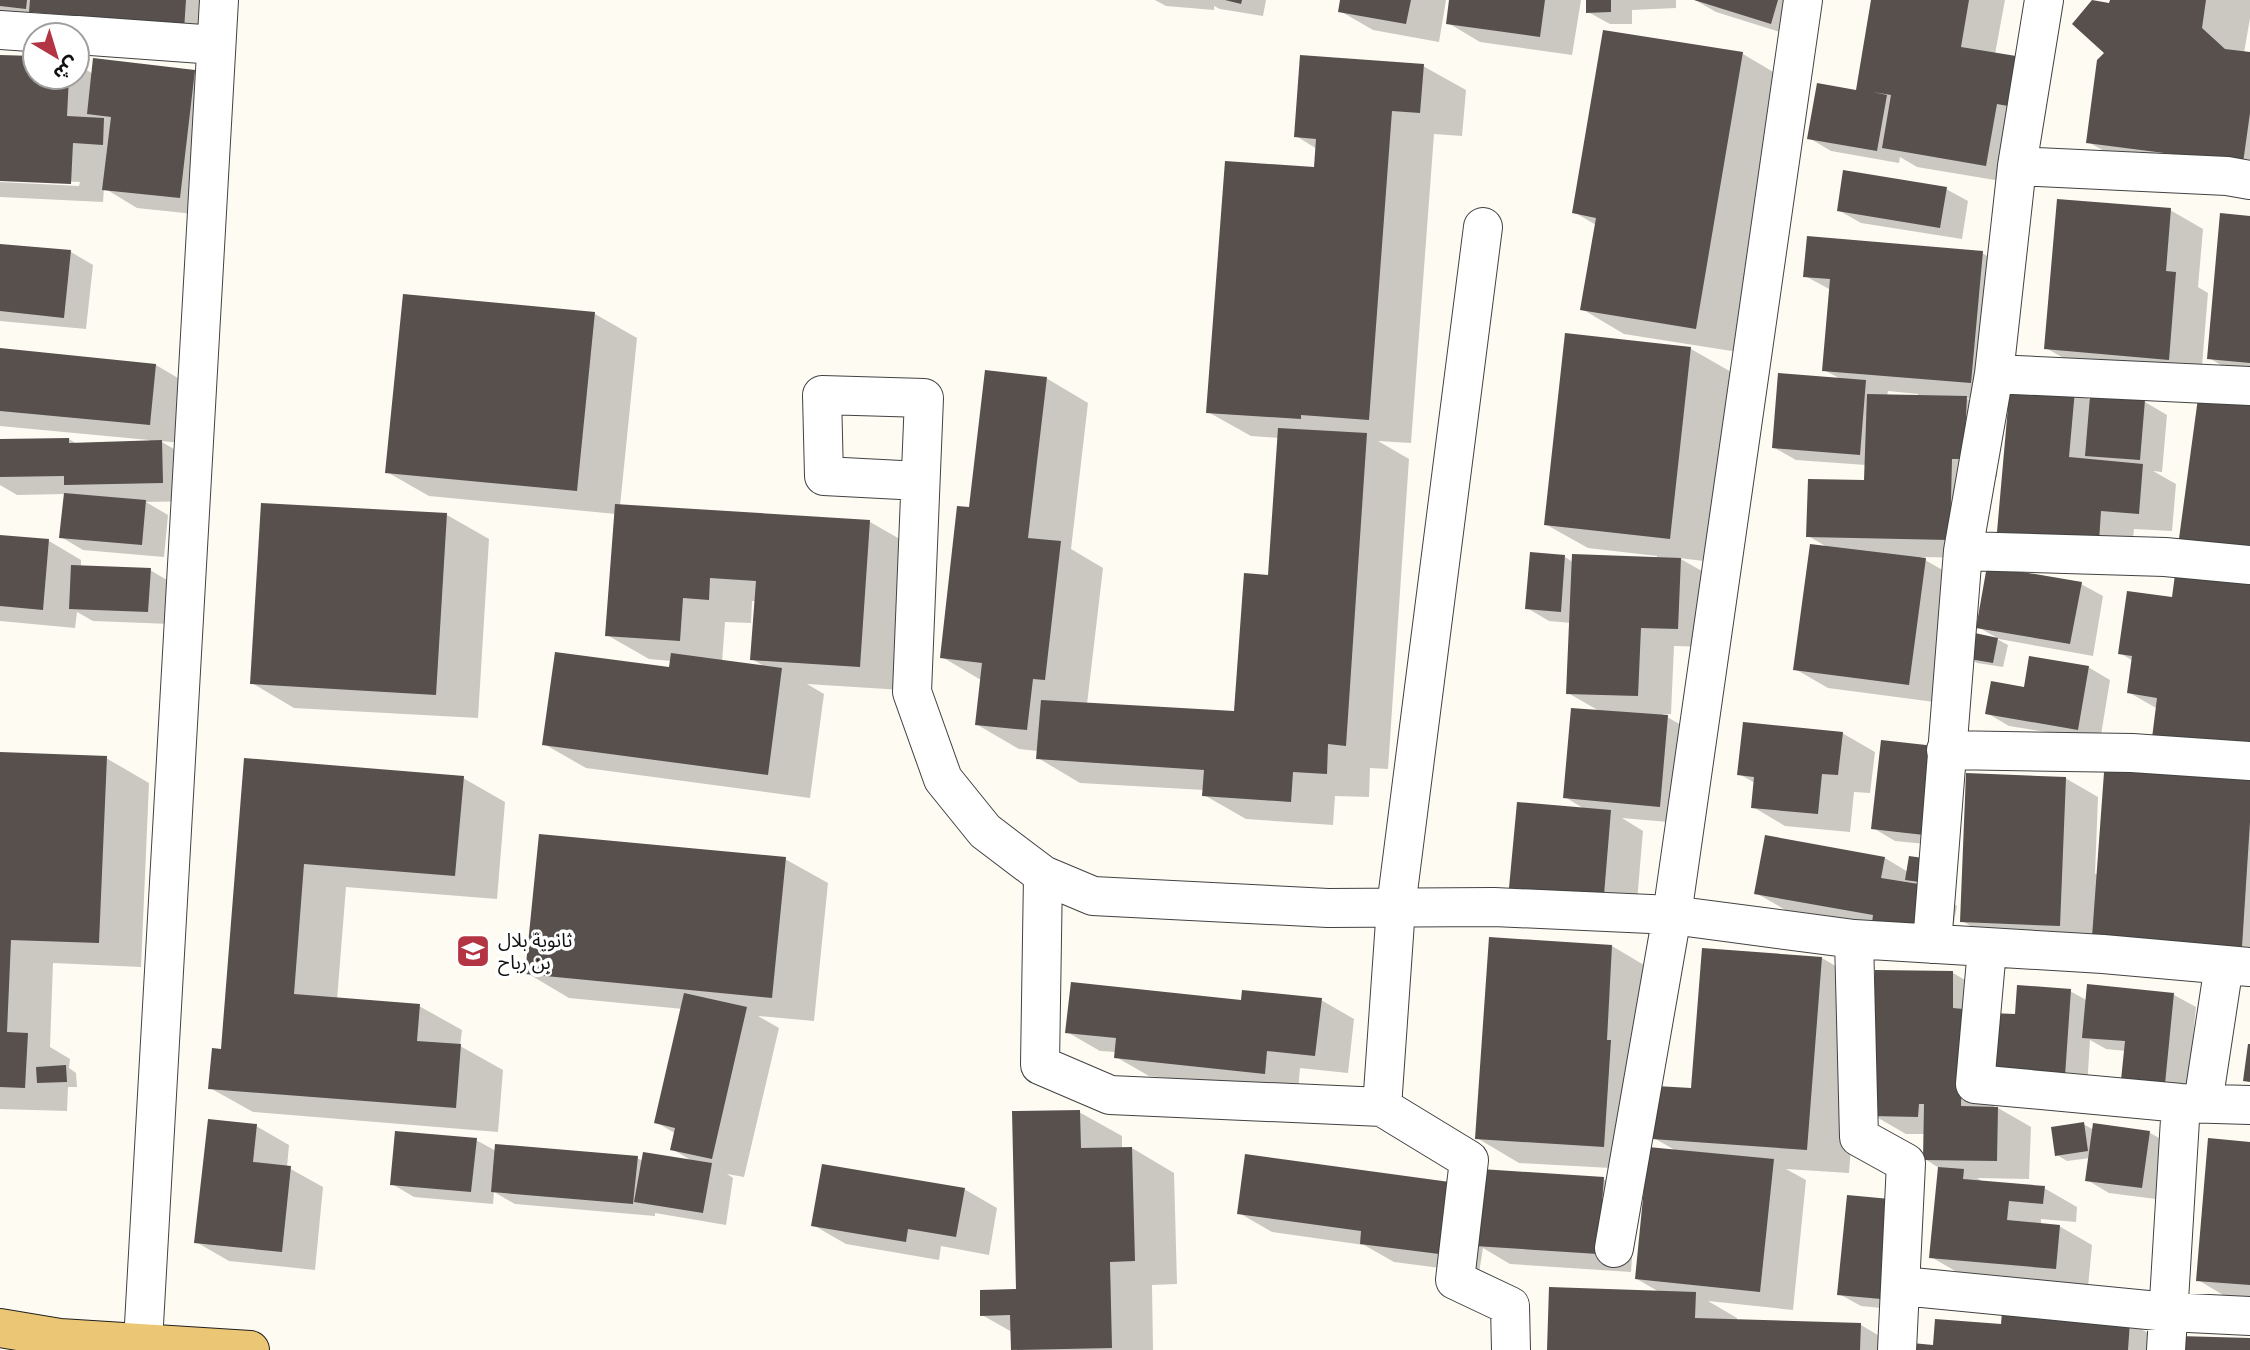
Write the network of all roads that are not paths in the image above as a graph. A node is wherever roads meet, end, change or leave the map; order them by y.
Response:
1 (219, 0) edge
2 (1803, 0) edge
3 (2044, 0) edge
4 (0, 30) edge
5 (21, 31) edge
6 (91, 36) edge
7 (216, 46) junction
8 (2017, 166) junction
9 (2250, 180) edge
10 (1483, 228) dead end
11 (1994, 374) junction
12 (2250, 386) edge
13 (920, 481) dead end
14 (1963, 551) junction
15 (2250, 565) edge
16 (1947, 750) junction
17 (2250, 761) edge
18 (1042, 874) junction
19 (1396, 907) junction
20 (1672, 915) junction
21 (1854, 939) junction
22 (1932, 944) junction
23 (1987, 948) junction
24 (2237, 966) edge
25 (2192, 1103) junction
26 (2250, 1105) edge
27 (1382, 1107) junction
28 (1614, 1248) dead end
29 (1902, 1286) junction
30 (2168, 1312) junction
31 (2250, 1316) edge
32 (0, 1328) edge
33 (143, 1342) junction
34 (250, 1350) edge
35 (1511, 1350) edge
36 (1897, 1350) edge
37 (2166, 1350) edge

1 - 7 street
2 - 20 street
3 - 8 street
4 - 5 street
6 - 7 street
7 - 33 street
8 - 9 street
8 - 11 street
10 - 19 street
11 - 12 street
11 - 14 street
13 - 18 street
14 - 15 street
14 - 16 street
16 - 17 street
16 - 22 street
18 - 19 street
18 - 27 street
19 - 20 street
19 - 27 street
20 - 21 street
20 - 28 street
21 - 22 street
21 - 29 street
22 - 23 street
23 - 24 street
23 - 25 street
24 - 25 street
25 - 26 street
25 - 30 street
27 - 35 street
29 - 30 street
29 - 36 street
30 - 31 street
30 - 37 street
32 - 33 main road
33 - 34 main road

